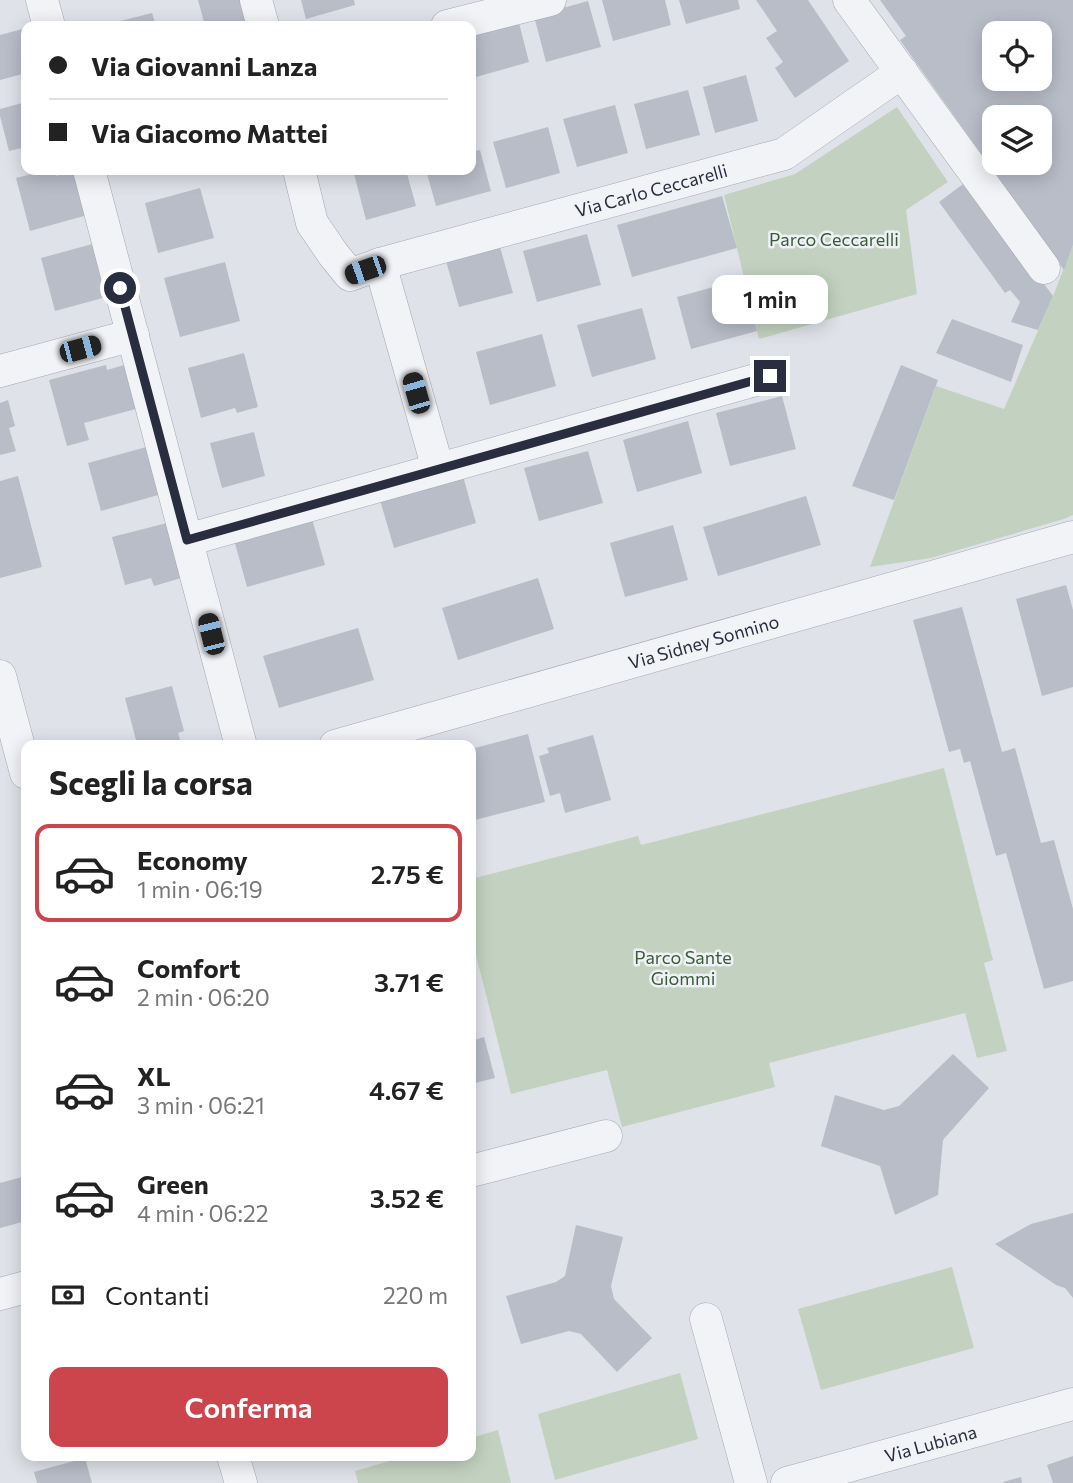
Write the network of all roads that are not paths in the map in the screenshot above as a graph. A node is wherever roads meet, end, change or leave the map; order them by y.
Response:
1 (42, 0) edge
2 (256, 0) edge
3 (550, 0) edge
4 (849, 0) edge
5 (48, 21) edge
6 (262, 21) edge
7 (467, 21) edge
8 (902, 72) junction
9 (90, 175) edge
10 (300, 175) edge
11 (380, 264) junction
12 (1044, 268) dead end
13 (133, 335) junction
14 (0, 371) edge
15 (770, 376) dead end
16 (438, 469) junction
17 (1073, 537) edge
18 (187, 540) junction
19 (0, 677) edge
20 (239, 740) edge
21 (356, 740) edge
22 (21, 755) edge
23 (606, 1136) dead end
24 (476, 1170) edge
25 (21, 1288) edge
26 (0, 1294) edge
27 (706, 1319) dead end
28 (1073, 1404) edge
29 (234, 1461) edge
30 (241, 1483) edge
31 (751, 1483) edge
32 (786, 1483) edge

1 - 5 street
2 - 6 street
3 - 7 street
4 - 8 street
8 - 11 street, Via Carlo Ceccarelli
8 - 12 street
9 - 13 street
10 - 11 street, Via Carlo Ceccarelli
11 - 16 street
13 - 14 street
13 - 18 street
15 - 16 street
16 - 18 street
17 - 21 street, Via Sidney Sonnino
18 - 20 street
19 - 22 street
23 - 24 street
25 - 26 street
27 - 31 street
28 - 32 street, Via Lubiana
29 - 30 street

